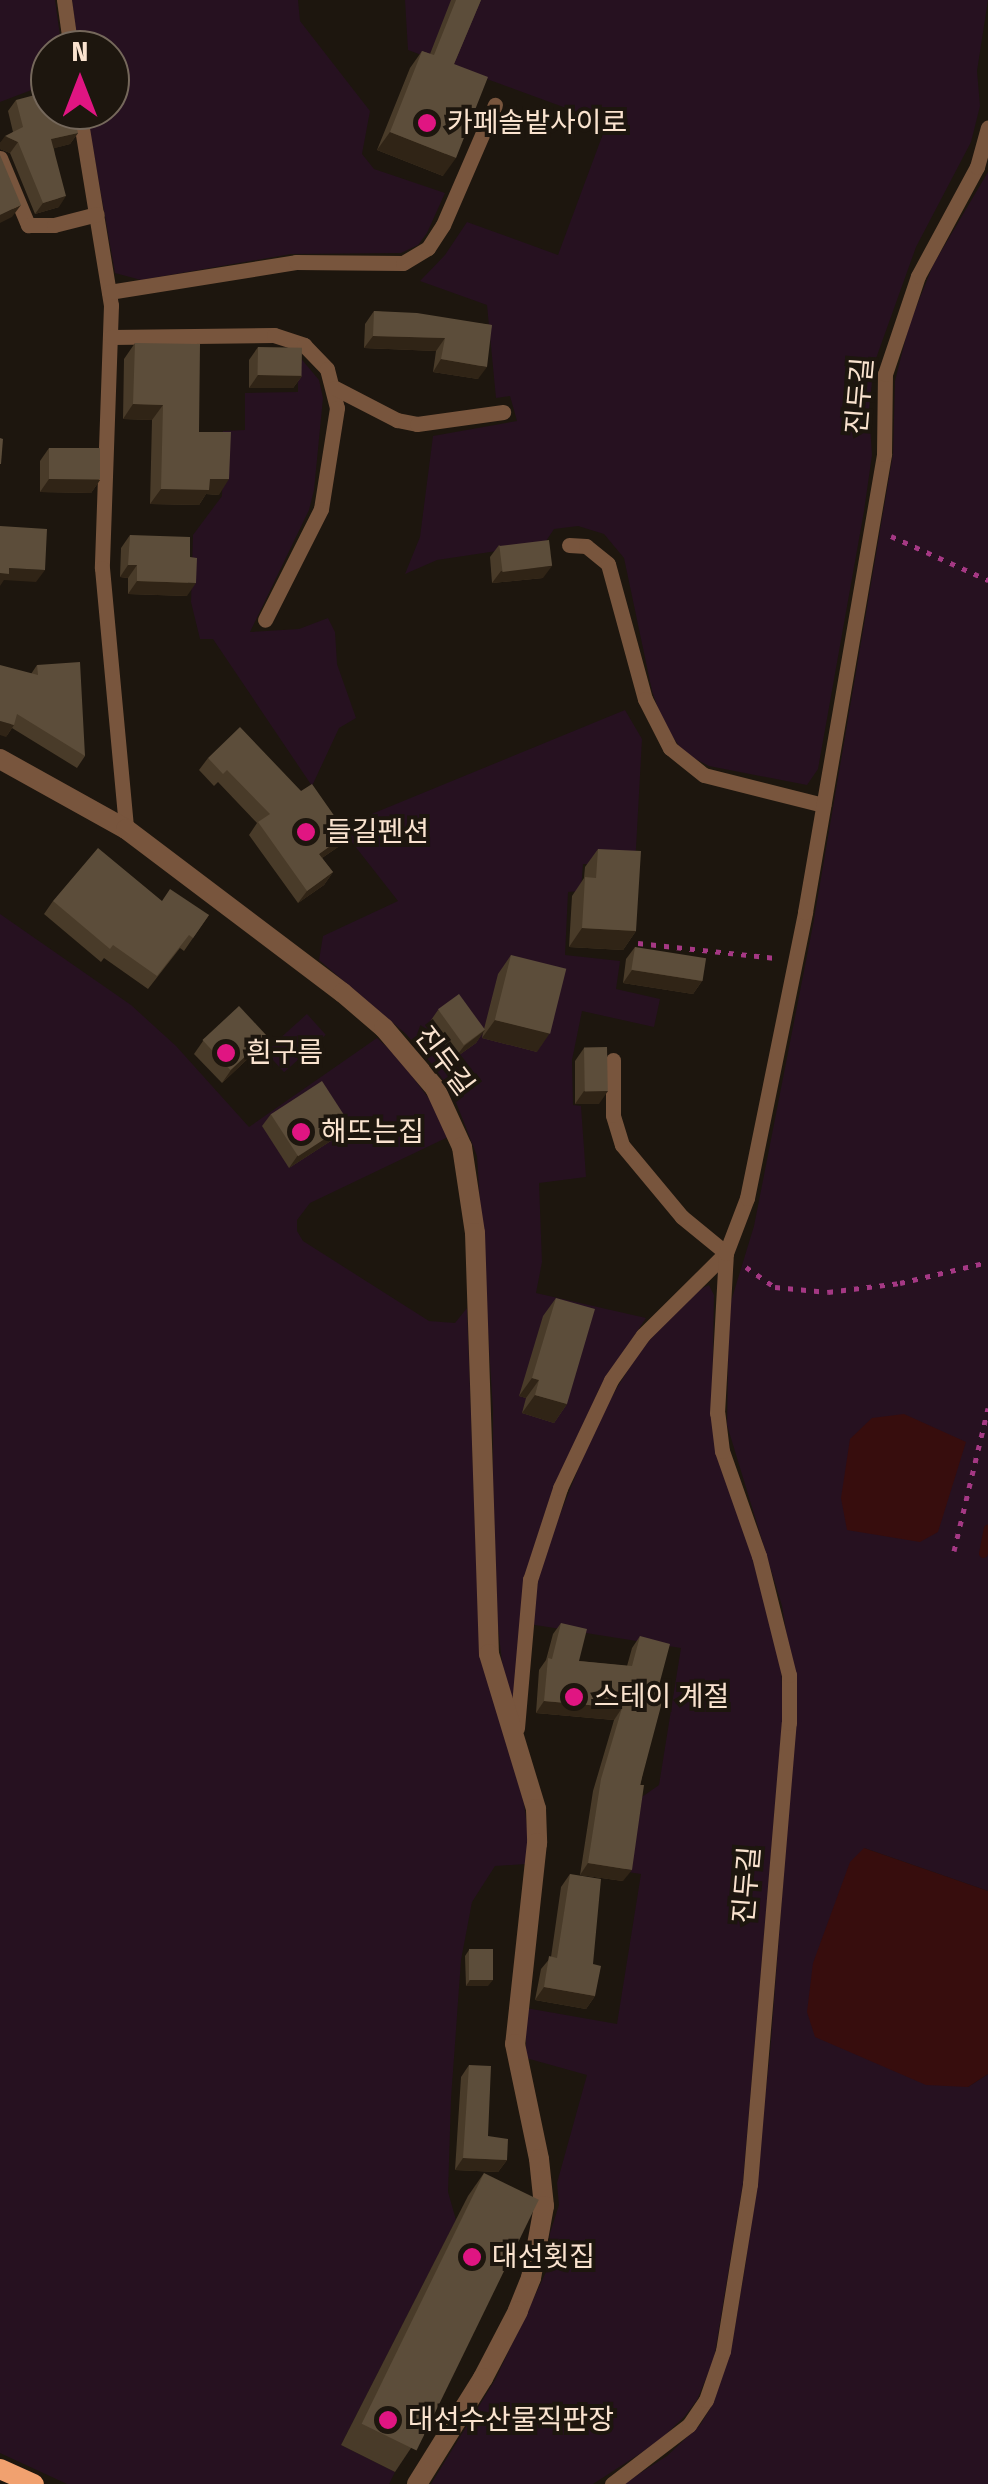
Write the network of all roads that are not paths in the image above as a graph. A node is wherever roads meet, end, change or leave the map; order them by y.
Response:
1 (64, 0) edge
2 (68, 30) edge
3 (495, 106) dead end
4 (988, 127) edge
5 (82, 130) edge
6 (0, 158) edge
7 (97, 214) junction
8 (109, 292) junction
9 (111, 337) junction
10 (335, 388) junction
11 (503, 412) dead end
12 (569, 545) dead end
13 (265, 620) dead end
14 (0, 758) edge
15 (823, 805) junction
16 (126, 829) junction
17 (612, 1060) edge
18 (726, 1252) junction
19 (516, 1747) junction
20 (0, 2469) edge
21 (34, 2484) edge
22 (417, 2484) edge
23 (612, 2484) edge

1 - 2 lane
3 - 8 lane
4 - 15 lane, 진두길
5 - 7 lane
6 - 7 lane
7 - 8 lane
8 - 9 lane
9 - 10 lane
9 - 16 lane
10 - 11 lane
10 - 13 lane
12 - 15 lane
14 - 16 street, 진두길
15 - 18 lane, 진두길
16 - 19 street, 진두길
17 - 18 lane
18 - 19 lane, 진두길
18 - 23 lane, 진두길
19 - 22 street, 진두길
20 - 21 main road

